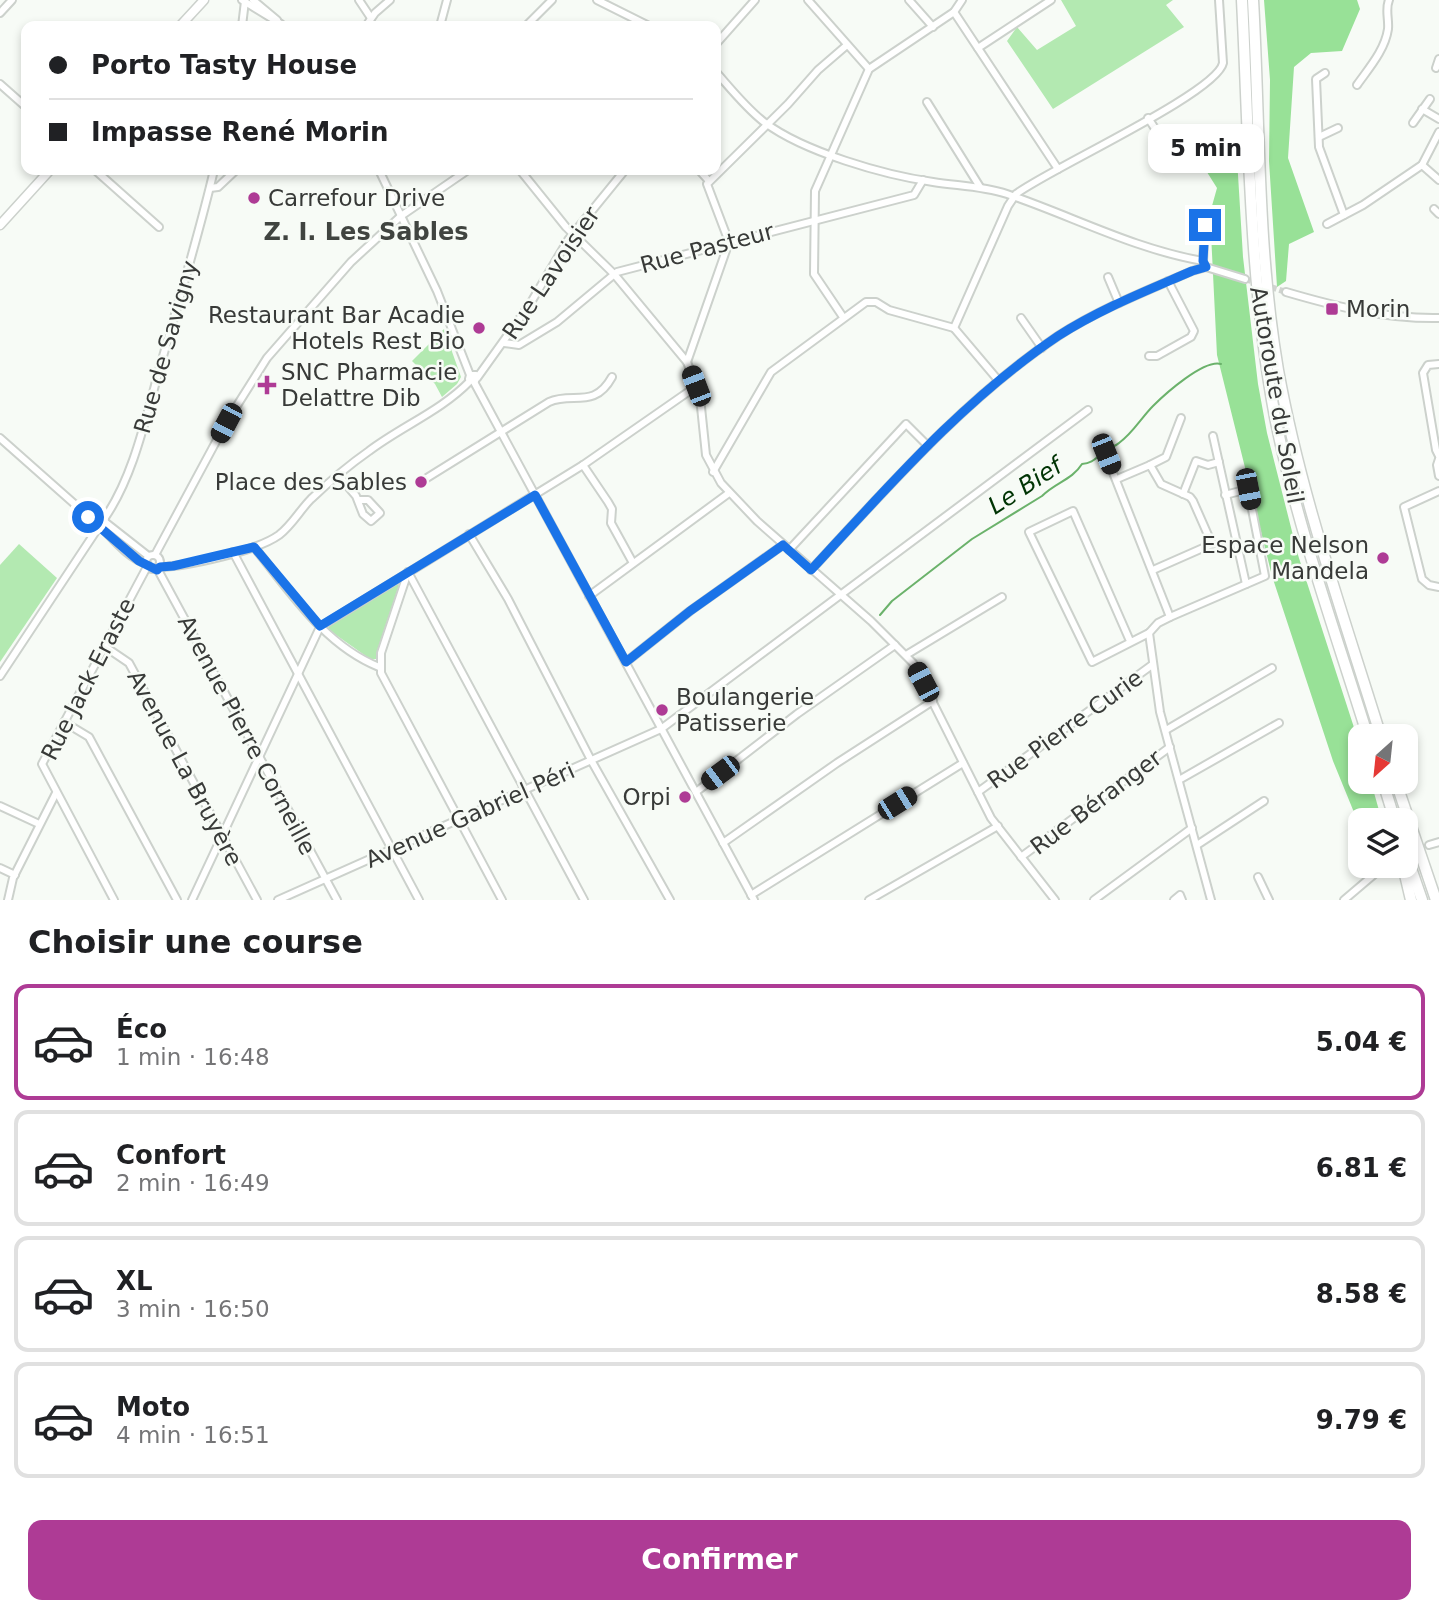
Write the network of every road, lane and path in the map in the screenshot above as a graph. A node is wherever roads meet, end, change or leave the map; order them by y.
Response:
1 (12, 0) edge
2 (204, 0) edge
3 (244, 0) edge
4 (359, 0) edge
5 (390, 0) edge
6 (447, 0) edge
7 (552, 0) edge
8 (597, 0) edge
9 (755, 0) edge
10 (808, 0) edge
11 (909, 0) edge
12 (962, 0) edge
13 (1051, 0) edge
14 (1219, 0) edge
15 (1242, 0) edge
16 (1253, 0) edge
17 (1387, 3) edge
18 (255, 4) edge
19 (954, 12) junction
20 (0, 13) edge
21 (185, 21) edge
22 (242, 21) edge
23 (243, 21) edge
24 (277, 21) edge
25 (368, 21) edge
26 (371, 21) edge
27 (441, 21) edge
28 (531, 21) edge
29 (635, 21) edge
30 (933, 27) junction
31 (721, 38) edge
32 (847, 45) junction
33 (978, 48) junction
34 (1439, 60) edge
35 (1436, 68) dead end
36 (869, 69) junction
37 (1325, 73) dead end
38 (721, 77) edge
39 (0, 83) edge
40 (1357, 85) dead end
41 (1430, 99) dead end
42 (21, 102) edge
43 (927, 102) dead end
44 (1422, 109) junction
45 (1148, 118) junction
46 (1439, 119) edge
47 (1413, 123) dead end
48 (768, 124) junction
49 (1338, 128) dead end
50 (1439, 132) edge
51 (1319, 137) junction
52 (830, 153) junction
53 (1422, 165) junction
54 (1168, 167) dead end
55 (721, 169) edge
56 (1058, 169) junction
57 (45, 175) edge
58 (101, 175) edge
59 (213, 175) edge
60 (231, 175) edge
61 (381, 175) edge
62 (461, 175) edge
63 (524, 175) edge
64 (621, 175) edge
65 (704, 175) edge
66 (715, 175) edge
67 (923, 180) junction
68 (1439, 180) edge
69 (709, 181) junction
70 (980, 187) junction
71 (210, 188) junction
72 (1014, 197) junction
73 (1344, 215) junction
74 (401, 216) junction
75 (1200, 217) dead end
76 (815, 219) junction
77 (1327, 224) dead end
78 (0, 225) edge
79 (159, 227) dead end
80 (572, 234) junction
81 (729, 242) junction
82 (1204, 264) junction
83 (614, 274) junction
84 (1108, 277) dead end
85 (1245, 279) tunnel mouth
86 (1168, 281) junction
87 (1286, 292) tunnel mouth
88 (1119, 303) junction
89 (843, 317) junction
90 (1021, 318) dead end
91 (1439, 318) edge
92 (954, 328) junction
93 (504, 343) junction
94 (1042, 348) junction
95 (1149, 356) dead end
96 (687, 362) junction
97 (1439, 364) edge
98 (612, 377) dead end
99 (473, 379) junction
100 (998, 380) junction
101 (688, 392) dead end
102 (1088, 410) dead end
103 (1181, 418) dead end
104 (501, 433) junction
105 (1213, 436) dead end
106 (0, 438) edge
107 (928, 446) junction
108 (1106, 454) dead end
109 (1439, 457) edge
110 (1219, 463) junction
111 (583, 465) junction
112 (1150, 465) junction
113 (713, 472) junction
114 (339, 476) junction
115 (1439, 476) edge
116 (1116, 480) junction
117 (422, 481) dead end
118 (1439, 491) edge
119 (729, 493) junction
120 (1183, 494) junction
121 (535, 495) junction
122 (1225, 495) junction
123 (358, 500) dead end
124 (101, 524) junction
125 (469, 534) junction
126 (254, 547) junction
127 (786, 547) junction
128 (233, 552) junction
129 (149, 560) junction
130 (633, 563) junction
131 (159, 568) junction
132 (811, 570) junction
133 (1153, 570) junction
134 (408, 572) junction
135 (1246, 584) junction
136 (1439, 587) edge
137 (589, 596) junction
138 (841, 596) junction
139 (1002, 597) dead end
140 (1170, 618) junction
141 (320, 626) junction
142 (1149, 633) junction
143 (1130, 641) junction
144 (895, 645) junction
145 (104, 646) junction
146 (906, 655) junction
147 (626, 662) junction
148 (1152, 665) junction
149 (379, 667) junction
150 (1272, 668) dead end
151 (297, 675) junction
152 (0, 676) edge
153 (933, 701) junction
154 (64, 722) junction
155 (1279, 723) dead end
156 (1364, 724) edge
157 (1377, 724) edge
158 (661, 729) junction
159 (1166, 730) junction
160 (1170, 747) junction
161 (259, 756) junction
162 (591, 760) junction
163 (963, 763) junction
164 (1179, 780) junction
165 (525, 790) junction
166 (696, 792) junction
167 (978, 792) junction
168 (56, 793) junction
169 (1400, 794) edge
170 (1264, 801) dead end
171 (0, 806) edge
172 (458, 819) junction
173 (39, 824) junction
174 (998, 826) junction
175 (1192, 828) junction
176 (222, 836) junction
177 (1439, 842) edge
178 (723, 843) junction
179 (1196, 845) junction
180 (1429, 845) dead end
181 (392, 849) junction
182 (1021, 857) junction
183 (0, 868) edge
184 (15, 875) junction
185 (1258, 877) dead end
186 (1370, 878) edge
187 (1406, 878) edge
188 (1414, 878) edge
189 (325, 879) junction
190 (753, 897) edge
191 (8, 900) edge
192 (114, 900) edge
193 (177, 900) edge
194 (192, 900) edge
195 (257, 900) edge
196 (278, 900) edge
197 (337, 900) edge
198 (419, 900) edge
199 (502, 900) edge
200 (584, 900) edge
201 (670, 900) edge
202 (869, 900) edge
203 (1055, 900) edge
204 (1094, 900) edge
205 (1174, 900) edge
206 (1182, 900) edge
207 (1211, 900) edge
208 (1269, 900) edge
209 (1344, 900) edge
210 (1411, 900) edge
211 (1422, 900) edge
212 (1436, 900) edge

1 - 20 street
2 - 21 main road
3 - 18 street
3 - 22 street
4 - 25 street
5 - 26 street
6 - 27 street
7 - 28 street
8 - 29 street
9 - 31 street
10 - 32 street
11 - 30 street
12 - 19 street
13 - 33 street
14 - 45 street
15 - 156 highway, Autoroute du Soleil
16 - 157 highway, Autoroute du Soleil
17 - 40 street
18 - 23 street
18 - 24 street
19 - 30 street
19 - 33 street
30 - 36 street
32 - 36 street
32 - 48 street
33 - 56 street
34 - 35 street
36 - 52 street
37 - 51 street
38 - 48 street
39 - 42 street
41 - 44 street
43 - 70 street
44 - 46 street
44 - 47 street
45 - 54 street
45 - 56 street
48 - 52 street
48 - 55 street
49 - 51 street
50 - 53 street
51 - 73 street
52 - 67 street
52 - 76 street
53 - 68 street
53 - 73 street
56 - 72 street
57 - 78 main road
58 - 79 street
59 - 71 street, Rue de Savigny
60 - 71 street
61 - 74 street
62 - 74 street, Rue Jack Eraste
63 - 80 street
64 - 80 street, Rue Lavoisier
65 - 69 street
66 - 69 street
67 - 70 street
67 - 76 street, Rue Pasteur
69 - 81 street
70 - 72 street
71 - 124 street, Rue de Savigny
72 - 82 street
72 - 92 street
73 - 77 street
74 - 99 street
74 - 129 street, Rue Jack Eraste
75 - 82 street
76 - 81 street, Rue Pasteur
76 - 89 street
80 - 83 street
80 - 93 street, Rue Lavoisier
81 - 83 street, Rue Pasteur
81 - 96 street
82 - 85 street
82 - 86 street
83 - 93 street, Rue Pasteur
83 - 96 street
84 - 88 street
86 - 88 street
86 - 95 street
87 - 91 street
88 - 94 street
89 - 92 street
89 - 113 street
90 - 94 street
92 - 100 street
93 - 99 street, Rue Lavoisier
94 - 100 street
96 - 113 street
97 - 109 street
98 - 104 street
99 - 104 street
99 - 114 street, Rue Lavoisier
100 - 107 street
101 - 111 street
102 - 138 street, Avenue Gabriel Péri
103 - 112 street
104 - 117 street
104 - 121 street
105 - 110 street
106 - 124 street
107 - 127 street
107 - 132 street
108 - 116 street
109 - 115 street
110 - 120 street
110 - 122 street
111 - 121 street
111 - 130 street
112 - 116 street
112 - 120 street
113 - 119 street
114 - 123 street
114 - 126 street, Rue Lavoisier
116 - 133 street
118 - 136 street
119 - 127 street
119 - 130 street
120 - 133 street
121 - 125 street
121 - 137 street
122 - 135 street
122 - 135 street
124 - 129 street
124 - 152 street, Rue de Savigny
125 - 134 street
125 - 162 street
126 - 128 street, Rue Lavoisier
126 - 141 street
127 - 132 street
127 - 147 street
128 - 131 street, Rue Lavoisier
128 - 151 street
129 - 131 street
129 - 131 street, Avenue Pierre Corneille
129 - 145 street, Rue Jack Eraste
130 - 137 street
131 - 161 street, Avenue Pierre Corneille
132 - 138 street
133 - 140 street
134 - 141 street
134 - 149 street
134 - 165 street
135 - 140 street
137 - 147 street
138 - 144 street
138 - 158 street, Avenue Gabriel Péri
139 - 146 street
140 - 142 street
141 - 149 street
141 - 151 street
142 - 143 street
142 - 148 street
143 - 143 street
144 - 146 street
144 - 166 street
145 - 154 street, Rue Jack Eraste
145 - 176 street, Avenue La Bruyère
146 - 153 street
147 - 158 street
148 - 159 street
148 - 167 street, Rue Pierre Curie
149 - 172 street
150 - 159 street
151 - 161 street
151 - 181 street
153 - 163 street
153 - 178 street
154 - 168 street, Rue Jack Eraste
154 - 193 street
155 - 164 street
158 - 162 street, Avenue Gabriel Péri
158 - 166 street
159 - 160 street
160 - 164 street
160 - 182 street, Rue Béranger
161 - 176 street
161 - 189 street, Avenue Pierre Corneille
162 - 165 street, Avenue Gabriel Péri
162 - 201 street
163 - 167 street
163 - 190 street
164 - 175 street
165 - 172 street, Avenue Gabriel Péri
165 - 200 street
166 - 178 street
167 - 174 street
168 - 173 street
168 - 192 street
169 - 212 highway
170 - 179 street
171 - 173 street
172 - 181 street, Avenue Gabriel Péri
172 - 199 street
173 - 184 street
174 - 182 street
174 - 202 street
175 - 179 street
175 - 204 street
176 - 194 street
176 - 195 street, Avenue La Bruyère
177 - 180 street
178 - 190 street
179 - 207 street
181 - 189 street, Avenue Gabriel Péri
181 - 198 street
182 - 203 street
183 - 184 street
184 - 191 street
185 - 208 street
186 - 209 street
187 - 210 highway
188 - 211 highway
189 - 196 street, Avenue Gabriel Péri
189 - 197 street, Avenue Pierre Corneille
205 - 206 street

